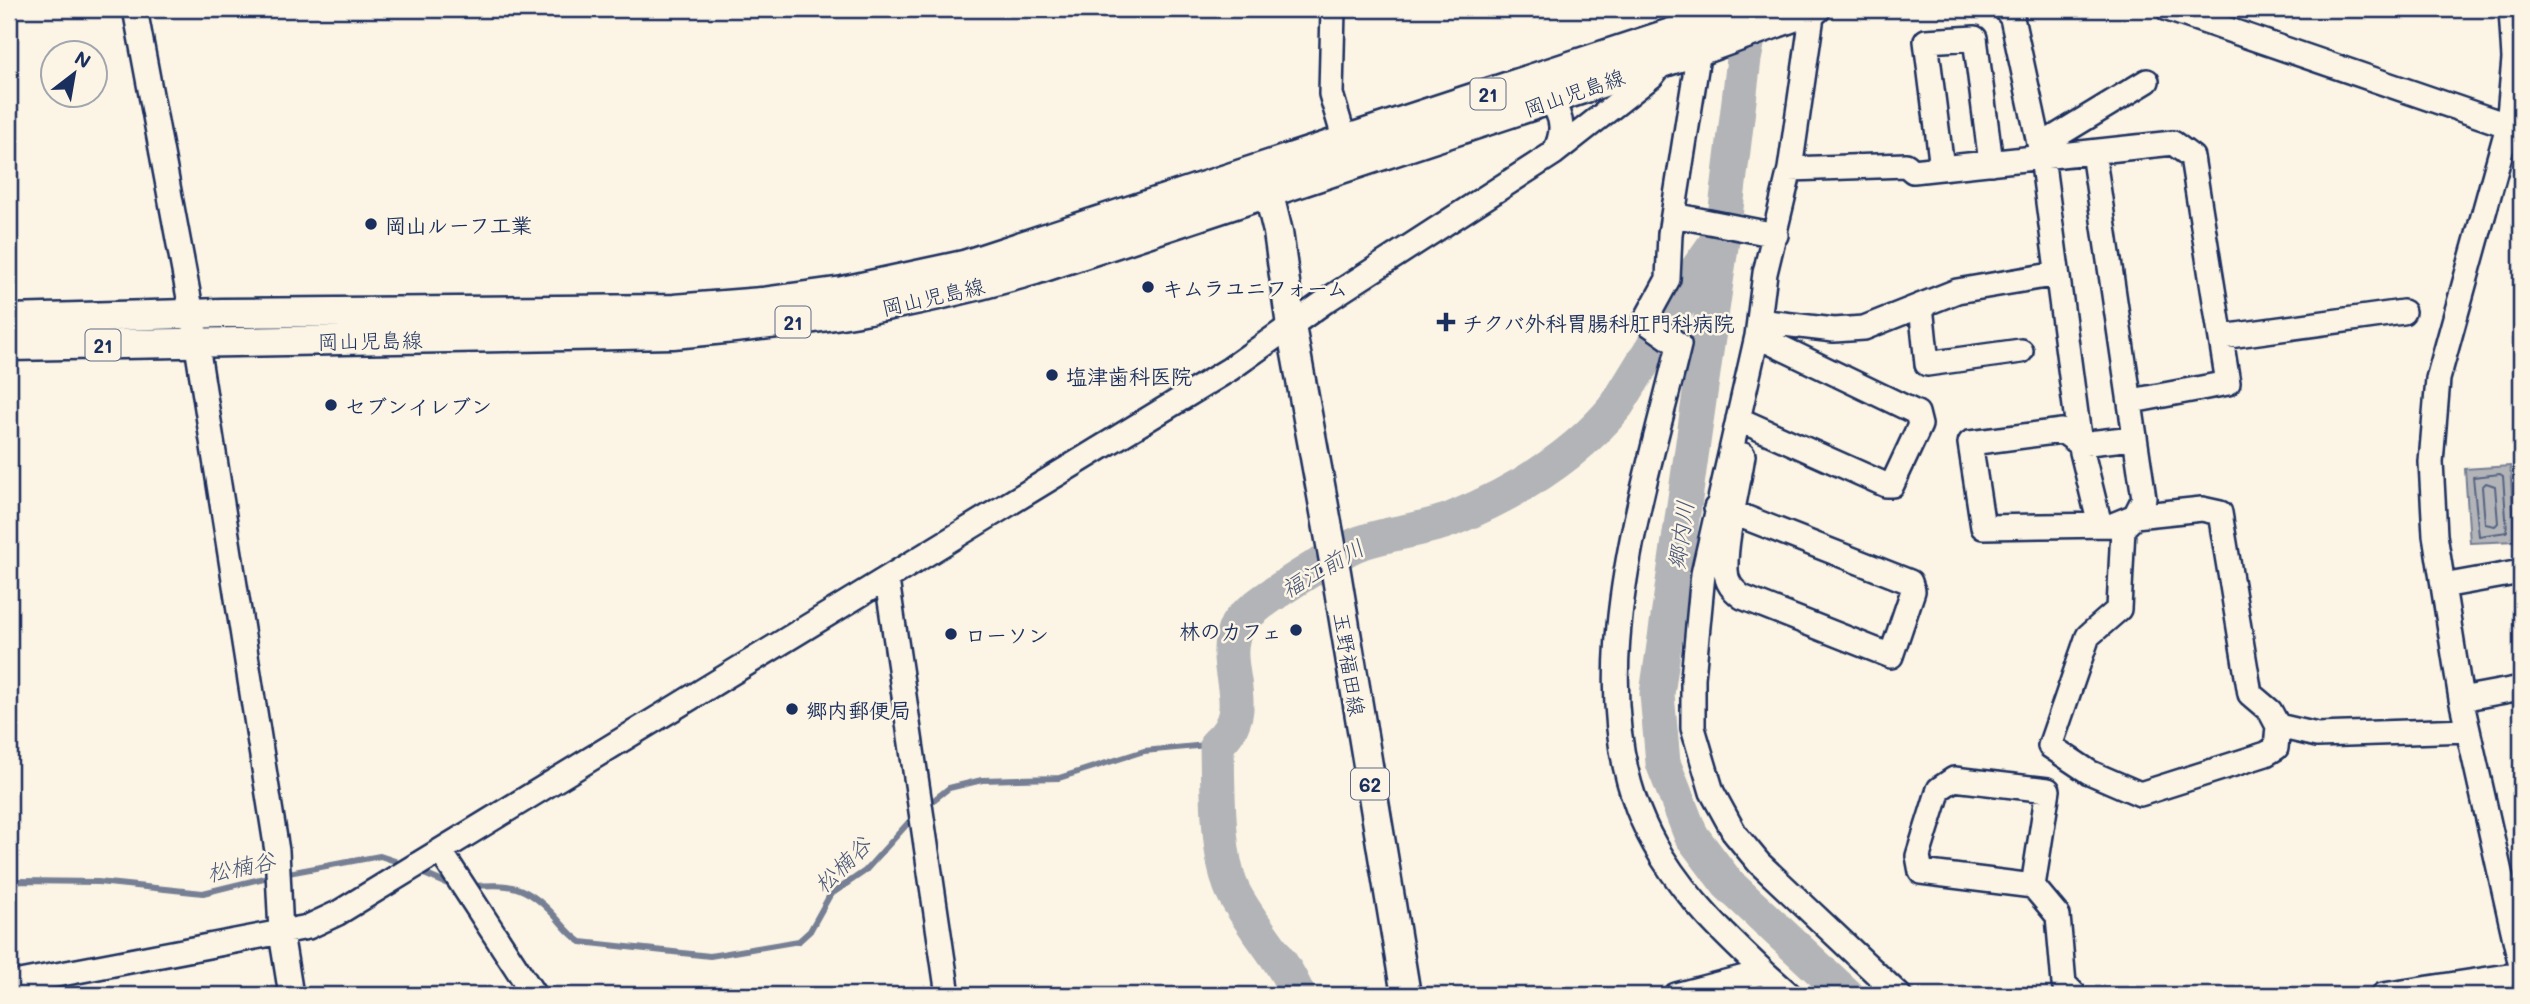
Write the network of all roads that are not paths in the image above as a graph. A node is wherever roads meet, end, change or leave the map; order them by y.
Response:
1 (135, 9) edge
2 (1333, 9) edge
3 (1744, 9) edge
4 (2005, 9) edge
5 (2168, 9) edge
6 (2511, 9) edge
7 (1810, 11) edge
8 (1705, 30) edge
9 (1663, 62) junction
10 (2147, 81) dead end
11 (1550, 100) junction
12 (2515, 128) edge
13 (1415, 131) junction
14 (1345, 141) junction
15 (2041, 151) junction
16 (2093, 152) junction
17 (1554, 153) junction
18 (1991, 163) junction
19 (1942, 168) junction
20 (1790, 169) junction
21 (1266, 181) junction
22 (1676, 216) junction
23 (1771, 234) junction
24 (2057, 274) junction
25 (1922, 306) junction
26 (2403, 312) dead end
27 (192, 314) junction
28 (753, 315) junction
29 (9, 319) edge
30 (1291, 326) junction
31 (1761, 332) junction
32 (2222, 337) junction
33 (196, 343) junction
34 (9, 346) edge
35 (2021, 351) dead end
36 (2132, 401) junction
37 (1743, 421) junction
38 (2133, 438) junction
39 (2080, 444) junction
40 (1725, 511) junction
41 (2135, 516) junction
42 (2100, 525) junction
43 (2521, 572) edge
44 (887, 580) junction
45 (2443, 586) junction
46 (2521, 688) edge
47 (2461, 699) junction
48 (2278, 726) junction
49 (2468, 730) junction
50 (441, 852) junction
51 (2034, 886) junction
52 (281, 933) junction
53 (2521, 965) edge
54 (1764, 972) junction
55 (2521, 974) edge
56 (9, 984) edge
57 (291, 995) edge
58 (534, 995) edge
59 (948, 995) edge
60 (1406, 995) edge
61 (1676, 995) edge
62 (1790, 995) edge
63 (1899, 995) edge
64 (2075, 995) edge
65 (2383, 995) edge

1 - 27 street
2 - 14 street
3 - 8 main road, 岡山児島線 / 21
4 - 15 street
5 - 12 street
6 - 12 street
7 - 8 main road, 岡山児島線 / 21
7 - 20 street
8 - 9 main road, 岡山児島線 / 21
8 - 13 main road, 岡山児島線 / 21
8 - 22 street
9 - 11 main road, 岡山児島線 / 21
9 - 17 street
10 - 15 street
11 - 13 main road, 岡山児島線 / 21
11 - 17 street
12 - 45 street
13 - 14 main road, 岡山児島線 / 21
13 - 21 main road, 岡山児島線 / 21
14 - 21 main road, 岡山児島線 / 21
15 - 16 street
15 - 18 street
15 - 24 street
16 - 32 street
16 - 36 street
17 - 30 street
18 - 19 street
18 - 19 street
19 - 20 street
20 - 23 street
21 - 28 main road, 岡山児島線 / 21
21 - 30 main road, 玉野福田線 / 62
22 - 23 street
22 - 54 street
23 - 31 street
24 - 25 street
24 - 39 street
25 - 31 street
25 - 35 street
26 - 32 street
27 - 28 main road, 岡山児島線 / 21
27 - 29 main road, 岡山児島線 / 21
27 - 33 street
28 - 33 main road, 岡山児島線 / 21
30 - 44 street
30 - 60 main road, 玉野福田線 / 62
31 - 37 street
31 - 37 street
32 - 36 street
33 - 34 main road, 岡山児島線 / 21
33 - 52 street
36 - 38 street
37 - 40 street
38 - 39 street
38 - 41 street
39 - 42 street
39 - 42 street
40 - 40 street
40 - 63 street
41 - 42 street
41 - 48 street
41 - 48 street
43 - 45 street
44 - 50 street
44 - 59 street
45 - 47 street
46 - 47 street
47 - 49 street
48 - 49 street
49 - 53 street
50 - 52 street
50 - 58 street
51 - 51 street
51 - 64 street
52 - 56 street
52 - 57 street
54 - 61 street
54 - 62 street
55 - 65 street

